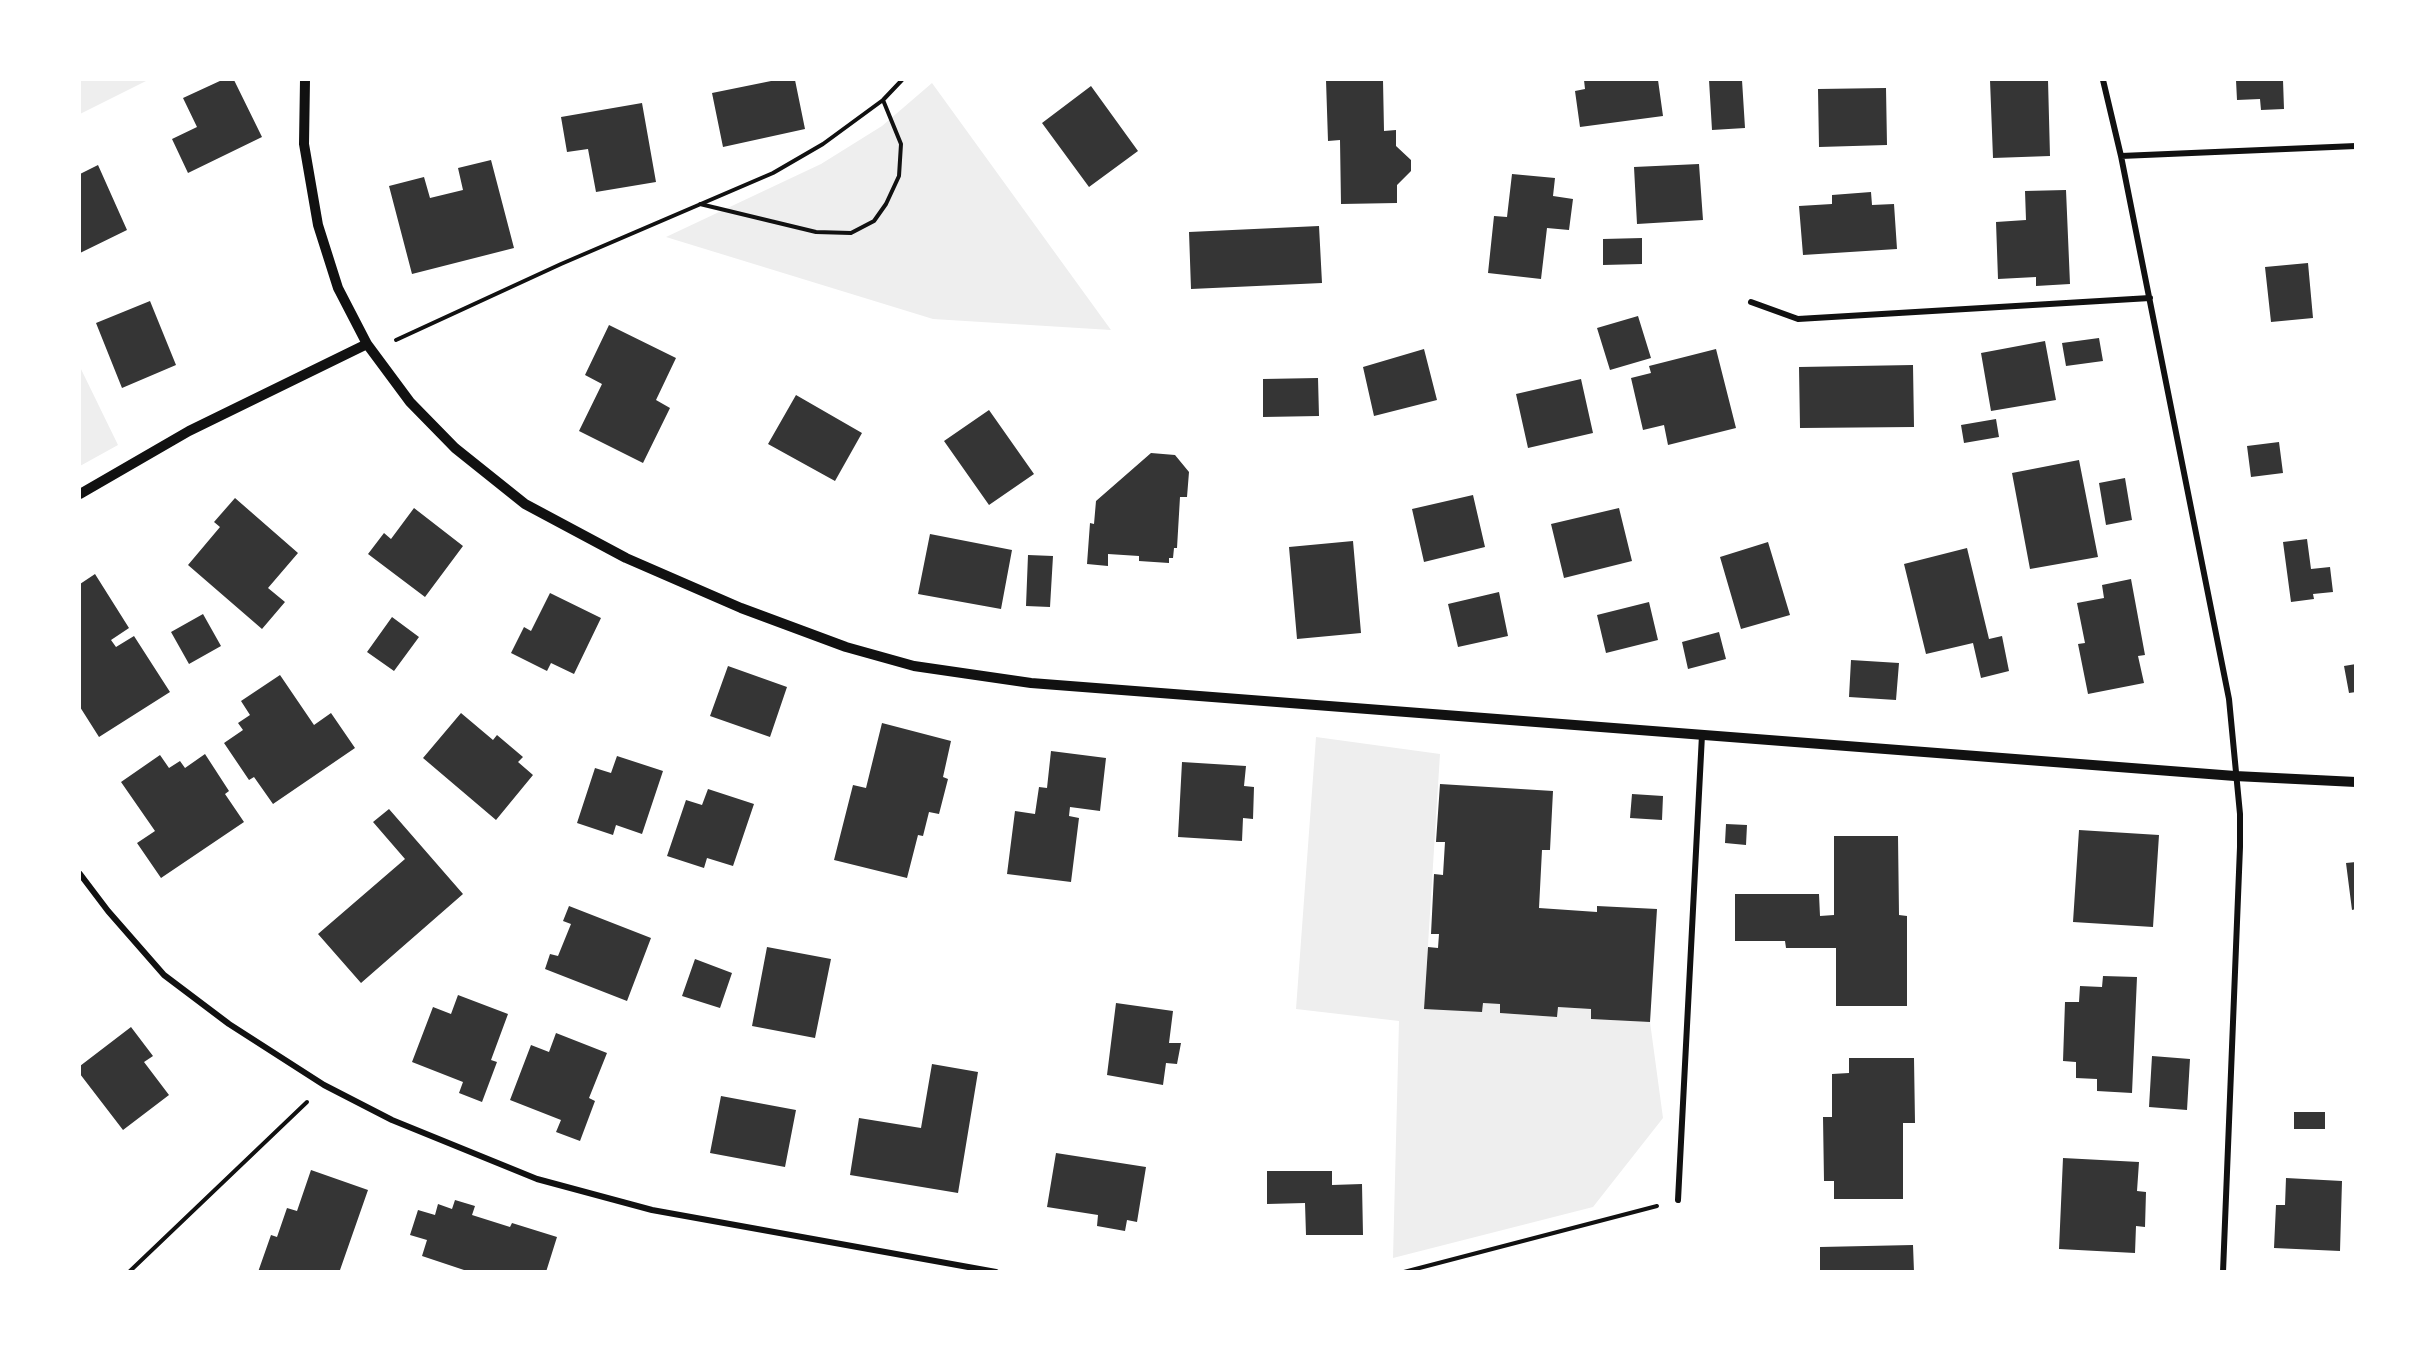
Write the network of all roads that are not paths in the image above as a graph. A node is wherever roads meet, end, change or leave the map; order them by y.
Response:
1 (305, 80) edge
2 (2103, 80) edge
3 (2355, 146) edge
4 (2121, 156) junction
5 (2150, 298) junction
6 (1751, 302) dead end
7 (367, 344) junction
8 (80, 494) edge
9 (1702, 735) junction
10 (2235, 776) junction
11 (2355, 782) edge
12 (80, 874) edge
13 (1678, 1200) road end
14 (996, 1272) edge
15 (2223, 1272) edge

1 - 7 street
2 - 4 street
3 - 4 street
4 - 5 street
5 - 6 street
5 - 10 street
7 - 8 street
7 - 9 street
9 - 10 street
9 - 13 street
10 - 11 street
10 - 15 street
12 - 14 street

